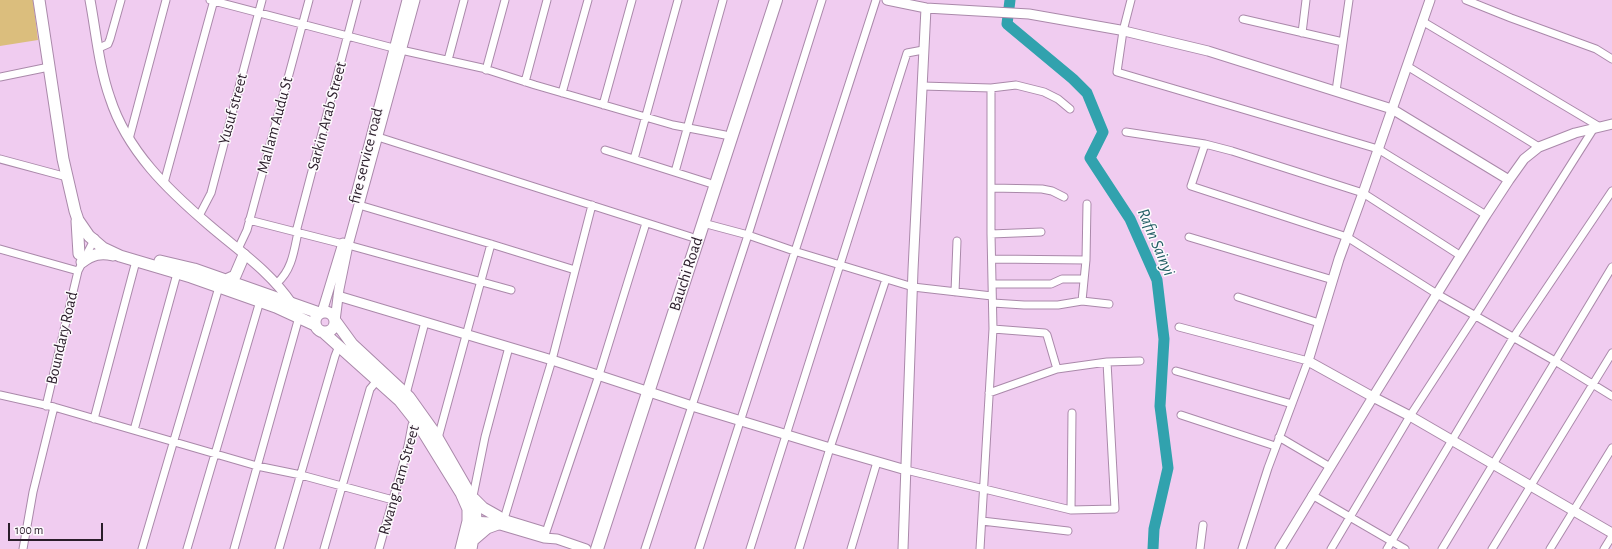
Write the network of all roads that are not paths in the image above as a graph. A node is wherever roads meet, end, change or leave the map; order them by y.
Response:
1 (39, 0) edge
2 (90, 0) edge
3 (121, 0) edge
4 (166, 0) edge
5 (213, 0) edge
6 (262, 0) edge
7 (309, 0) edge
8 (358, 0) edge
9 (407, 0) edge
10 (415, 0) edge
11 (464, 0) edge
12 (505, 0) edge
13 (547, 0) edge
14 (588, 0) edge
15 (632, 0) edge
16 (678, 0) edge
17 (723, 0) edge
18 (767, 0) edge
19 (776, 0) edge
20 (822, 0) edge
21 (876, 0) edge
22 (887, 0) edge
23 (1132, 0) edge
24 (1306, 0) edge
25 (1349, 0) edge
26 (1430, 0) edge
27 (1466, 0) edge
28 (926, 8) junction
29 (259, 13) junction
30 (1243, 19) dead end
31 (1422, 21) junction
32 (302, 24) junction
33 (1123, 30) junction
34 (1302, 33) junction
35 (348, 36) junction
36 (1343, 42) junction
37 (99, 48) junction
38 (398, 49) junction
39 (923, 50) junction
40 (1612, 58) edge
41 (448, 60) junction
42 (1407, 66) junction
43 (49, 67) junction
44 (486, 70) junction
45 (0, 77) edge
46 (525, 82) junction
47 (922, 86) junction
48 (991, 88) junction
49 (1336, 91) junction
50 (562, 93) junction
51 (603, 105) junction
52 (1070, 109) dead end
53 (1392, 109) junction
54 (646, 117) junction
55 (1612, 124) edge
56 (687, 127) junction
57 (1597, 127) junction
58 (1126, 132) dead end
59 (724, 135) junction
60 (378, 136) junction
61 (130, 139) junction
62 (1205, 144) junction
63 (1539, 147) junction
64 (1378, 149) junction
65 (605, 150) dead end
66 (0, 159) edge
67 (634, 159) junction
68 (675, 172) junction
69 (67, 177) junction
70 (1509, 180) junction
71 (164, 183) junction
72 (709, 183) junction
73 (991, 188) junction
74 (1612, 191) edge
75 (1364, 193) junction
76 (71, 194) junction
77 (1064, 197) dead end
78 (1087, 204) dead end
79 (359, 205) junction
80 (592, 205) junction
81 (75, 211) junction
82 (1486, 215) junction
83 (199, 216) junction
84 (249, 220) junction
85 (646, 223) junction
86 (703, 223) junction
87 (297, 232) junction
88 (1041, 232) dead end
89 (991, 234) junction
90 (748, 235) junction
91 (93, 236) junction
92 (692, 237) junction
93 (1189, 237) dead end
94 (1347, 237) junction
95 (957, 241) dead end
96 (492, 244) junction
97 (345, 245) junction
98 (0, 249) edge
99 (794, 251) junction
100 (241, 252) junction
101 (120, 256) junction
102 (1461, 256) junction
103 (992, 260) junction
104 (1086, 260) junction
105 (136, 261) junction
106 (80, 262) junction
107 (840, 265) junction
108 (1612, 267) edge
109 (178, 269) junction
110 (575, 270) junction
111 (886, 279) junction
112 (1084, 279) junction
113 (1333, 280) junction
114 (481, 282) junction
115 (222, 283) junction
116 (277, 283) junction
117 (992, 284) junction
118 (913, 287) junction
119 (511, 290) dead end
120 (954, 292) junction
121 (1437, 294) junction
122 (338, 296) junction
123 (1238, 297) dead end
124 (992, 299) junction
125 (260, 301) junction
126 (1082, 301) junction
127 (292, 304) junction
128 (1109, 304) dead end
129 (320, 313) junction
130 (1475, 316) junction
131 (299, 317) junction
132 (336, 321) junction
133 (425, 322) junction
134 (1319, 323) junction
135 (1179, 327) dead end
136 (319, 329) junction
137 (993, 329) junction
138 (467, 335) junction
139 (1513, 338) junction
140 (339, 346) junction
141 (509, 347) junction
142 (1612, 352) edge
143 (552, 360) junction
144 (1140, 361) dead end
145 (1308, 361) junction
146 (1555, 361) junction
147 (1107, 362) junction
148 (1057, 369) junction
149 (1176, 371) dead end
150 (599, 375) junction
151 (381, 377) junction
152 (1592, 385) junction
153 (645, 391) junction
154 (989, 393) junction
155 (406, 394) junction
156 (0, 396) edge
157 (1612, 396) edge
158 (1372, 397) junction
159 (1292, 404) junction
160 (692, 406) junction
161 (50, 407) junction
162 (1072, 413) dead end
163 (1181, 415) dead end
164 (1410, 416) junction
165 (419, 417) junction
166 (94, 418) junction
167 (741, 420) junction
168 (134, 430) junction
169 (786, 434) junction
170 (1279, 437) junction
171 (438, 438) junction
172 (1452, 440) junction
173 (173, 442) junction
174 (1276, 446) junction
175 (830, 448) junction
176 (1612, 448) edge
177 (215, 454) junction
178 (877, 462) junction
179 (1493, 464) junction
180 (257, 466) junction
181 (1330, 467) junction
182 (906, 470) junction
183 (301, 475) junction
184 (342, 486) junction
185 (1530, 486) junction
186 (983, 489) junction
187 (1312, 495) junction
188 (393, 500) junction
189 (472, 508) junction
190 (1071, 510) junction
191 (1574, 511) junction
192 (1350, 517) junction
193 (500, 520) junction
194 (982, 521) junction
195 (1203, 525) dead end
196 (1068, 531) dead end
197 (1612, 534) edge
198 (545, 535) junction
199 (1392, 541) junction
200 (472, 545) edge
201 (23, 549) edge
202 (142, 549) edge
203 (187, 549) edge
204 (234, 549) edge
205 (279, 549) edge
206 (324, 549) edge
207 (379, 549) edge
208 (461, 549) edge
209 (586, 549) edge
210 (591, 549) edge
211 (597, 549) edge
212 (645, 549) edge
213 (699, 549) edge
214 (750, 549) edge
215 (799, 549) edge
216 (851, 549) edge
217 (903, 549) edge
218 (980, 549) edge
219 (1200, 549) edge
220 (1242, 549) edge
221 (1280, 549) edge
222 (1331, 549) edge
223 (1387, 549) edge
224 (1406, 549) edge
225 (1442, 549) edge
226 (1492, 549) edge
227 (1550, 549) edge
228 (1604, 549) edge

1 - 43 main road
2 - 37 street
3 - 37 street
4 - 61 street
5 - 29 street
5 - 71 street
6 - 29 street, Yusuf street
7 - 32 street, Mallam Audu St
8 - 35 street, Sarkin Arab Street
9 - 38 street, fire service road
10 - 38 street
11 - 41 street
12 - 44 street
13 - 46 street
14 - 50 street
15 - 51 street
16 - 54 street
17 - 56 street
18 - 59 highway, Bauchi Road
19 - 86 highway, Bauchi Road
20 - 90 street
21 - 99 street
22 - 28 street
23 - 33 street
24 - 34 street
25 - 36 street
26 - 31 street
27 - 40 street
28 - 33 street
28 - 39 street
29 - 32 street
29 - 83 street, Yusuf street
30 - 34 street
31 - 42 street
31 - 57 street
32 - 35 street
32 - 84 street, Mallam Audu St
33 - 49 street
33 - 64 street
34 - 36 street
35 - 38 street
35 - 87 street, Sarkin Arab Street
36 - 49 street
37 - 61 street
38 - 41 street
38 - 60 street
38 - 97 street, fire service road
39 - 47 street
39 - 107 street
41 - 44 street
42 - 53 street
42 - 63 street
43 - 45 street
43 - 69 main road
44 - 46 street
46 - 50 street
47 - 48 street
47 - 118 street
48 - 52 street
48 - 73 street
49 - 53 street
50 - 51 street
51 - 54 street
53 - 64 street
53 - 70 street
54 - 56 street
54 - 67 street
55 - 57 street
56 - 59 street
56 - 68 street
57 - 63 street
57 - 130 street
58 - 62 street
59 - 72 highway, Bauchi Road
60 - 79 street
60 - 80 street
61 - 71 street
62 - 75 street
62 - 94 street
63 - 70 street
64 - 75 street
64 - 82 street
65 - 67 street
66 - 69 street
67 - 68 street
68 - 72 street
69 - 76 main road
70 - 82 street
71 - 83 street
72 - 92 highway, Bauchi Road
73 - 77 street
73 - 89 street
74 - 139 street
75 - 94 street
75 - 102 street
76 - 81 main road
76 - 91 main road
78 - 104 street
79 - 96 street
79 - 97 street
80 - 85 street
80 - 110 street
81 - 91 main road
81 - 106 main road
82 - 102 street
83 - 100 street
84 - 87 street
84 - 100 street, Mallam Audu St
85 - 92 street
85 - 150 street
86 - 90 street
86 - 153 highway, Bauchi Road
87 - 97 street
87 - 116 street, Sarkin Arab Street
88 - 89 street
89 - 103 street
90 - 99 street
90 - 160 street
91 - 101 main road
91 - 106 street, Boundary Road
91 - 109 main road
92 - 153 highway, Bauchi Road
93 - 113 street
94 - 113 street
94 - 121 street
95 - 120 street
96 - 110 street
96 - 114 street
97 - 114 street
97 - 122 street
97 - 129 street, fire service road
98 - 106 street
99 - 107 street
99 - 167 street
100 - 115 main road
100 - 116 street
101 - 105 main road
101 - 106 main road
102 - 121 street
103 - 104 street
103 - 117 street
104 - 112 street
105 - 109 main road
105 - 166 street
106 - 161 street, Boundary Road
107 - 111 street
107 - 169 street
108 - 146 street
109 - 115 main road
109 - 168 street
110 - 143 street
111 - 118 street
111 - 175 street
112 - 117 street
112 - 126 street
113 - 134 street
114 - 119 street
114 - 138 street
115 - 125 main road
115 - 127 main road
115 - 173 street
116 - 127 street
117 - 124 street
118 - 120 street
118 - 182 street
120 - 124 street
121 - 130 street
121 - 158 street
122 - 132 street
122 - 133 street
123 - 134 street
124 - 126 street
124 - 137 street
125 - 131 main road
125 - 177 street
126 - 128 street
127 - 129 main road
129 - 132 main road
129 - 136 main road
130 - 139 street
130 - 164 street
131 - 136 main road
131 - 180 street
132 - 136 main road
132 - 151 main road
133 - 138 street
133 - 155 street
134 - 145 street
135 - 145 street
136 - 140 main road
137 - 148 street
137 - 154 street
138 - 141 street
138 - 171 street
139 - 146 street
139 - 172 street
140 - 151 main road
140 - 183 street
141 - 143 street
141 - 189 street
142 - 152 street
143 - 150 street
143 - 193 street
144 - 147 street
145 - 158 street
145 - 159 street
146 - 152 street
146 - 179 street
147 - 148 street
147 - 190 street
148 - 154 street
149 - 159 street
150 - 153 street
150 - 198 street
151 - 155 main road
151 - 165 main road
151 - 184 street
152 - 157 street
152 - 185 street
153 - 160 street
153 - 210 highway, Bauchi Road
153 - 211 highway, Bauchi Road
154 - 186 street
155 - 165 main road
156 - 161 street
158 - 164 street
158 - 181 street
159 - 170 street
160 - 167 street
160 - 212 street
161 - 166 street
161 - 201 street, Boundary Road
162 - 190 street
163 - 174 street
164 - 172 street
164 - 192 street
165 - 171 main road
165 - 188 street, Rwang Pam Street
165 - 189 main road
166 - 168 street
167 - 169 street
167 - 213 street
168 - 173 street
169 - 175 street
169 - 214 street
170 - 174 street
170 - 181 street
171 - 189 main road
172 - 179 street
172 - 199 street
173 - 177 street
173 - 202 street
174 - 220 street
175 - 178 street
175 - 215 street
176 - 191 street
177 - 180 street
177 - 203 street
178 - 182 street
178 - 216 street
179 - 185 street
179 - 225 street
180 - 183 street
180 - 204 street
181 - 187 street
182 - 186 street
182 - 217 street
183 - 184 street
183 - 205 street
184 - 188 street
184 - 206 street
185 - 191 street
185 - 226 street
186 - 190 street
186 - 194 street
187 - 192 street
187 - 221 street
188 - 207 street, Rwang Pam Street
189 - 193 street
189 - 193 main road
189 - 200 main road
189 - 208 main road
191 - 197 street
191 - 227 street
192 - 199 street
192 - 222 street
193 - 198 street
193 - 200 main road
194 - 196 street
194 - 218 street
195 - 219 street
197 - 228 street
198 - 209 street
199 - 223 street
199 - 224 street

